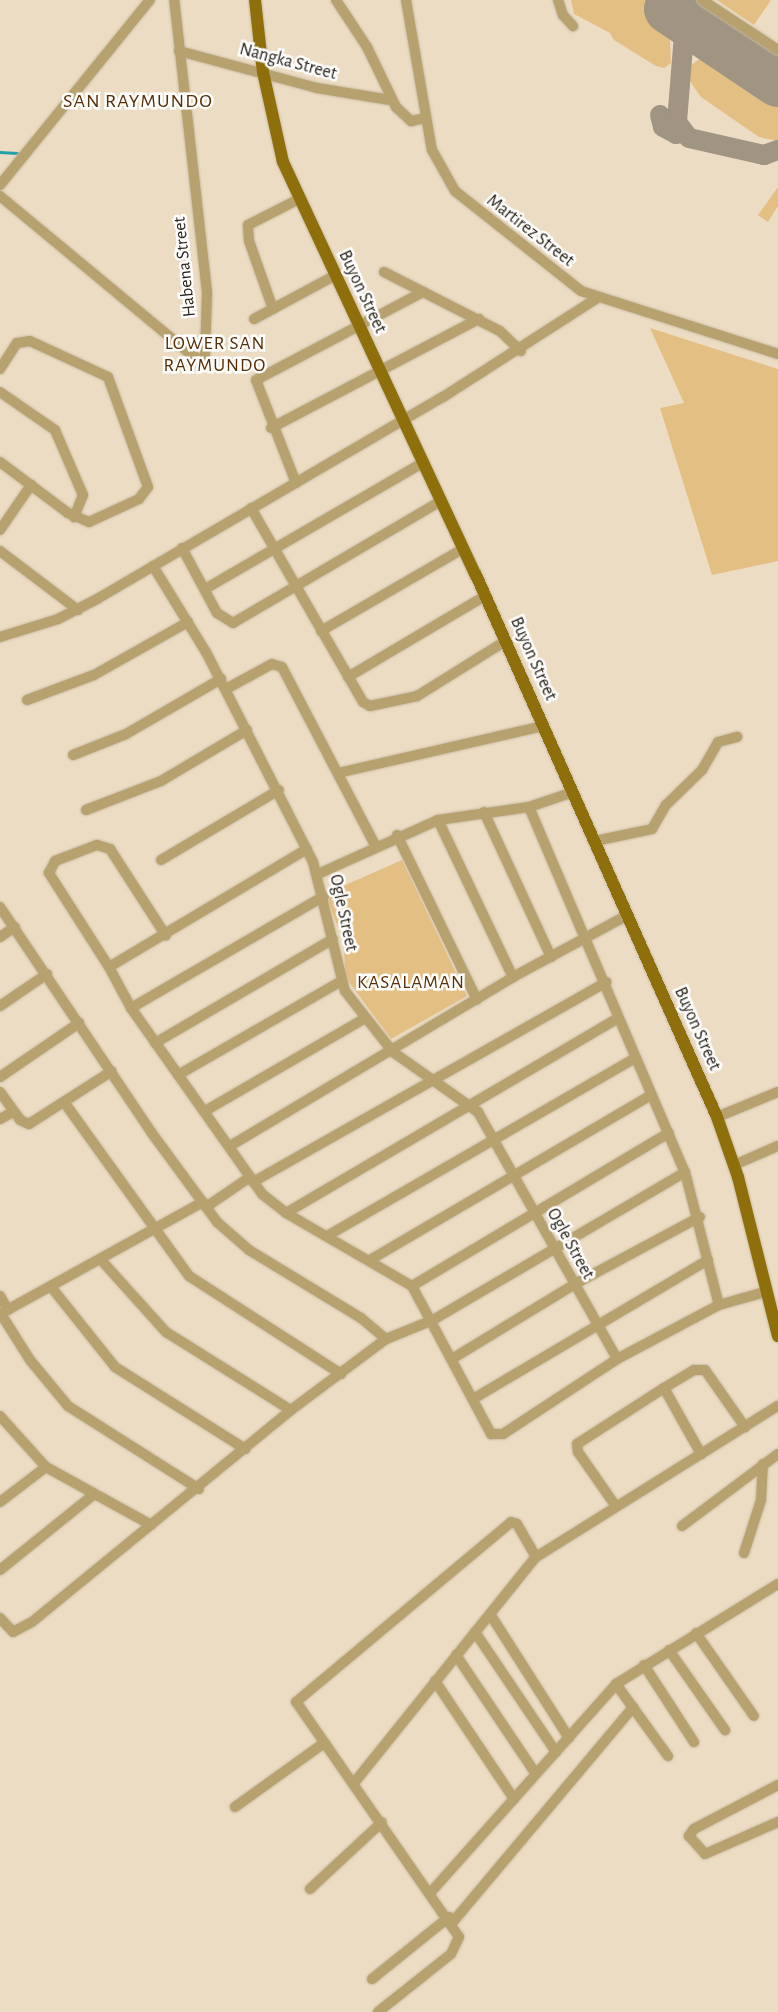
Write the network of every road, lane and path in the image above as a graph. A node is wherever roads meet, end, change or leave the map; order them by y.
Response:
1 (150, 0) edge
2 (174, 0) edge
3 (255, 0) edge
4 (336, 0) edge
5 (406, 0) edge
6 (558, 0) edge
7 (702, 0) edge
8 (573, 26) dead end
9 (778, 50) edge
10 (179, 51) junction
11 (263, 72) junction
12 (390, 100) junction
13 (426, 118) junction
14 (0, 185) edge
15 (0, 196) edge
16 (299, 199) junction
17 (384, 272) dead end
18 (334, 276) junction
19 (423, 292) junction
20 (597, 298) junction
21 (273, 309) junction
22 (254, 319) dead end
23 (479, 319) junction
24 (358, 325) junction
25 (521, 351) junction
26 (778, 354) edge
27 (0, 368) edge
28 (380, 372) junction
29 (0, 392) edge
30 (404, 420) junction
31 (271, 428) junction
32 (0, 462) edge
33 (424, 462) junction
34 (296, 483) junction
35 (31, 485) junction
36 (442, 501) junction
37 (251, 508) junction
38 (74, 517) junction
39 (0, 530) edge
40 (182, 548) junction
41 (464, 548) junction
42 (275, 549) junction
43 (0, 551) edge
44 (153, 566) junction
45 (296, 588) junction
46 (205, 589) junction
47 (485, 596) junction
48 (78, 610) junction
49 (188, 622) junction
50 (321, 631) junction
51 (0, 637) edge
52 (504, 642) junction
53 (348, 677) junction
54 (220, 678) junction
55 (226, 689) junction
56 (27, 700) dead end
57 (543, 726) junction
58 (247, 730) junction
59 (737, 737) dead end
60 (73, 755) dead end
61 (338, 773) junction
62 (279, 790) junction
63 (573, 792) junction
64 (529, 807) junction
65 (86, 810) dead end
66 (484, 812) junction
67 (438, 820) junction
68 (397, 835) junction
69 (595, 841) junction
70 (375, 845) junction
71 (307, 849) junction
72 (161, 860) dead end
73 (318, 874) junction
74 (324, 896) junction
75 (0, 907) edge
76 (626, 916) junction
77 (14, 927) junction
78 (166, 936) junction
79 (0, 937) edge
80 (586, 937) junction
81 (333, 940) junction
82 (551, 957) junction
83 (109, 967) junction
84 (47, 974) junction
85 (513, 977) junction
86 (340, 982) junction
87 (606, 982) junction
88 (477, 1000) junction
89 (0, 1006) edge
90 (131, 1008) junction
91 (364, 1019) junction
92 (617, 1019) junction
93 (79, 1022) junction
94 (155, 1043) junction
95 (393, 1052) junction
96 (634, 1060) junction
97 (112, 1071) junction
98 (178, 1074) junction
99 (0, 1077) edge
100 (433, 1078) junction
101 (0, 1092) edge
102 (778, 1092) edge
103 (650, 1096) junction
104 (64, 1102) junction
105 (472, 1103) junction
106 (205, 1111) junction
107 (13, 1112) junction
108 (717, 1117) junction
109 (0, 1119) edge
110 (669, 1133) junction
111 (494, 1142) junction
112 (230, 1146) junction
113 (778, 1146) edge
114 (734, 1165) junction
115 (685, 1172) junction
116 (514, 1178) junction
117 (252, 1180) junction
118 (204, 1205) junction
119 (286, 1213) junction
120 (535, 1214) junction
121 (700, 1217) junction
122 (155, 1233) junction
123 (327, 1236) junction
124 (556, 1250) junction
125 (370, 1260) junction
126 (708, 1260) junction
127 (102, 1261) junction
128 (573, 1285) junction
129 (412, 1286) junction
130 (52, 1288) junction
131 (764, 1292) junction
132 (0, 1296) edge
133 (719, 1305) junction
134 (3, 1313) edge
135 (433, 1320) junction
136 (596, 1323) junction
137 (778, 1336) edge
138 (386, 1339) junction
139 (452, 1359) junction
140 (617, 1359) junction
141 (340, 1374) junction
142 (664, 1388) junction
143 (473, 1399) junction
144 (778, 1406) edge
145 (291, 1410) junction
146 (2, 1422) edge
147 (746, 1427) junction
148 (245, 1449) junction
149 (701, 1454) junction
150 (778, 1454) edge
151 (762, 1464) junction
152 (46, 1467) junction
153 (199, 1489) junction
154 (93, 1495) junction
155 (0, 1502) edge
156 (615, 1505) junction
157 (150, 1526) junction
158 (682, 1526) dead end
159 (744, 1553) dead end
160 (536, 1557) junction
161 (0, 1570) edge
162 (778, 1584) edge
163 (490, 1614) junction
164 (0, 1618) edge
165 (475, 1632) junction
166 (696, 1632) junction
167 (669, 1650) junction
168 (456, 1655) junction
169 (644, 1665) junction
170 (435, 1681) junction
171 (616, 1684) junction
172 (633, 1707) junction
173 (754, 1716) dead end
174 (725, 1730) dead end
175 (569, 1738) junction
176 (694, 1742) dead end
177 (324, 1743) junction
178 (556, 1752) junction
179 (668, 1756) dead end
180 (536, 1774) junction
181 (354, 1783) junction
182 (778, 1785) edge
183 (514, 1799) junction
184 (235, 1807) dead end
185 (382, 1822) junction
186 (778, 1822) edge
187 (310, 1889) dead end
188 (431, 1892) junction
189 (451, 1920) junction
190 (372, 1979) dead end
191 (378, 2012) edge

1 - 14 street
2 - 10 street, Habena Street
3 - 11 main road, Buyon Street
4 - 12 street
5 - 13 street, Martirez Street
6 - 8 street
7 - 9 street
10 - 11 street, Nangka Street
10 - 15 street, Habena Street
11 - 12 street, Nangka Street
11 - 16 main road, Buyon Street
12 - 13 street
13 - 20 street, Martirez Street
16 - 18 main road, Buyon Street
16 - 21 street
17 - 19 street
18 - 21 street
18 - 24 main road, Buyon Street
19 - 23 street
19 - 24 street
20 - 25 street
20 - 26 street, Martirez Street
21 - 22 street
23 - 25 street
23 - 28 street
24 - 28 main road, Buyon Street
24 - 31 street
25 - 30 street
27 - 38 street
28 - 30 main road, Buyon Street
28 - 31 street
29 - 38 street
30 - 33 main road, Buyon Street
30 - 34 street
31 - 34 street
32 - 35 street
33 - 36 main road, Buyon Street
33 - 42 street
34 - 37 street
35 - 38 street
35 - 39 street
36 - 41 main road, Buyon Street
36 - 45 street
37 - 40 street
37 - 42 street
40 - 44 street
40 - 46 street
41 - 47 main road, Buyon Street
41 - 50 street
42 - 45 street
42 - 46 street
43 - 48 street
44 - 48 street
44 - 49 street, Ogle Street
45 - 46 street
45 - 50 street
47 - 52 main road, Buyon Street
47 - 53 street
48 - 51 street
49 - 54 street, Ogle Street
49 - 56 street
50 - 53 street
52 - 53 street
52 - 57 main road, Buyon Street
54 - 55 street, Ogle Street
54 - 60 street
55 - 58 street, Ogle Street
55 - 61 street
57 - 61 street
57 - 63 main road, Buyon Street
58 - 62 street, Ogle Street
58 - 65 street
59 - 69 street
61 - 70 street
62 - 71 street, Ogle Street
62 - 72 street
63 - 64 street
63 - 69 main road, Buyon Street
64 - 66 street
64 - 80 street
66 - 67 street
66 - 82 street
67 - 68 street
67 - 85 street
68 - 70 street
68 - 88 street
69 - 76 main road, Buyon Street
70 - 73 street
71 - 73 street, Ogle Street
71 - 78 street
73 - 74 street, Ogle Street
74 - 81 street, Ogle Street
74 - 90 street
75 - 77 street
76 - 80 street
76 - 108 main road, Buyon Street
77 - 79 street
77 - 84 street
78 - 83 street
78 - 83 street
80 - 82 street
80 - 87 street
81 - 86 street, Ogle Street
81 - 94 street
82 - 85 street
83 - 90 street
84 - 89 street
84 - 93 street
85 - 88 street
86 - 91 street, Ogle Street
86 - 98 street
87 - 92 street
87 - 100 street
88 - 95 street
90 - 94 street
91 - 95 street, Ogle Street
91 - 106 street
92 - 96 street
92 - 105 street
93 - 97 street
93 - 99 street
94 - 98 street
95 - 100 street, Ogle Street
95 - 112 street
96 - 103 street
96 - 111 street
97 - 104 street
97 - 118 street
98 - 106 street
100 - 105 street, Ogle Street
100 - 117 street
101 - 107 street
102 - 108 street
103 - 110 street
103 - 116 street
104 - 107 street
104 - 122 street
105 - 111 street, Ogle Street
105 - 119 street
106 - 112 street
107 - 109 street
108 - 114 main road, Buyon Street
110 - 115 street
110 - 120 street
111 - 116 street, Ogle Street
111 - 123 street
112 - 117 street
113 - 114 street
114 - 131 main road, Buyon Street
115 - 121 street
115 - 124 street
116 - 120 street, Ogle Street
116 - 125 street
117 - 118 street
117 - 119 street
118 - 122 street
118 - 138 street
119 - 123 street
120 - 124 street, Ogle Street
120 - 129 street
121 - 126 street
121 - 128 street
122 - 127 street
122 - 141 street
123 - 125 street
124 - 128 street, Ogle Street
124 - 135 street
125 - 129 street
126 - 133 street
126 - 136 street
127 - 130 street
127 - 145 street
128 - 136 street, Ogle Street
128 - 139 street
129 - 135 street
130 - 134 street
130 - 148 street
131 - 133 street
131 - 137 main road, Buyon Street
132 - 134 street
133 - 140 street
134 - 153 street
135 - 138 street
135 - 139 street
136 - 140 street, Ogle Street
136 - 143 street
138 - 141 street
139 - 143 street
140 - 143 street
141 - 145 street
142 - 147 street
142 - 149 street
142 - 156 street
144 - 147 street
145 - 148 street
146 - 152 street
147 - 149 street
148 - 153 street
149 - 156 street
150 - 151 street
151 - 158 street
151 - 159 street
152 - 154 street
152 - 155 street
153 - 157 street
154 - 157 street
154 - 161 street
156 - 160 street
157 - 164 street
160 - 163 street
160 - 177 street
162 - 166 street
163 - 165 street
163 - 175 street
165 - 168 street
165 - 178 street
166 - 167 street
166 - 173 street
167 - 169 street
167 - 174 street
168 - 170 street
168 - 180 street
169 - 171 street
169 - 176 street
170 - 181 street
170 - 183 street
171 - 172 street
171 - 175 street
172 - 179 street
172 - 189 street
175 - 178 street
177 - 181 street
177 - 184 street
178 - 180 street
180 - 183 street
181 - 185 street
182 - 186 street
183 - 188 street
185 - 187 street
185 - 188 street
188 - 189 street
189 - 190 street
189 - 191 street

